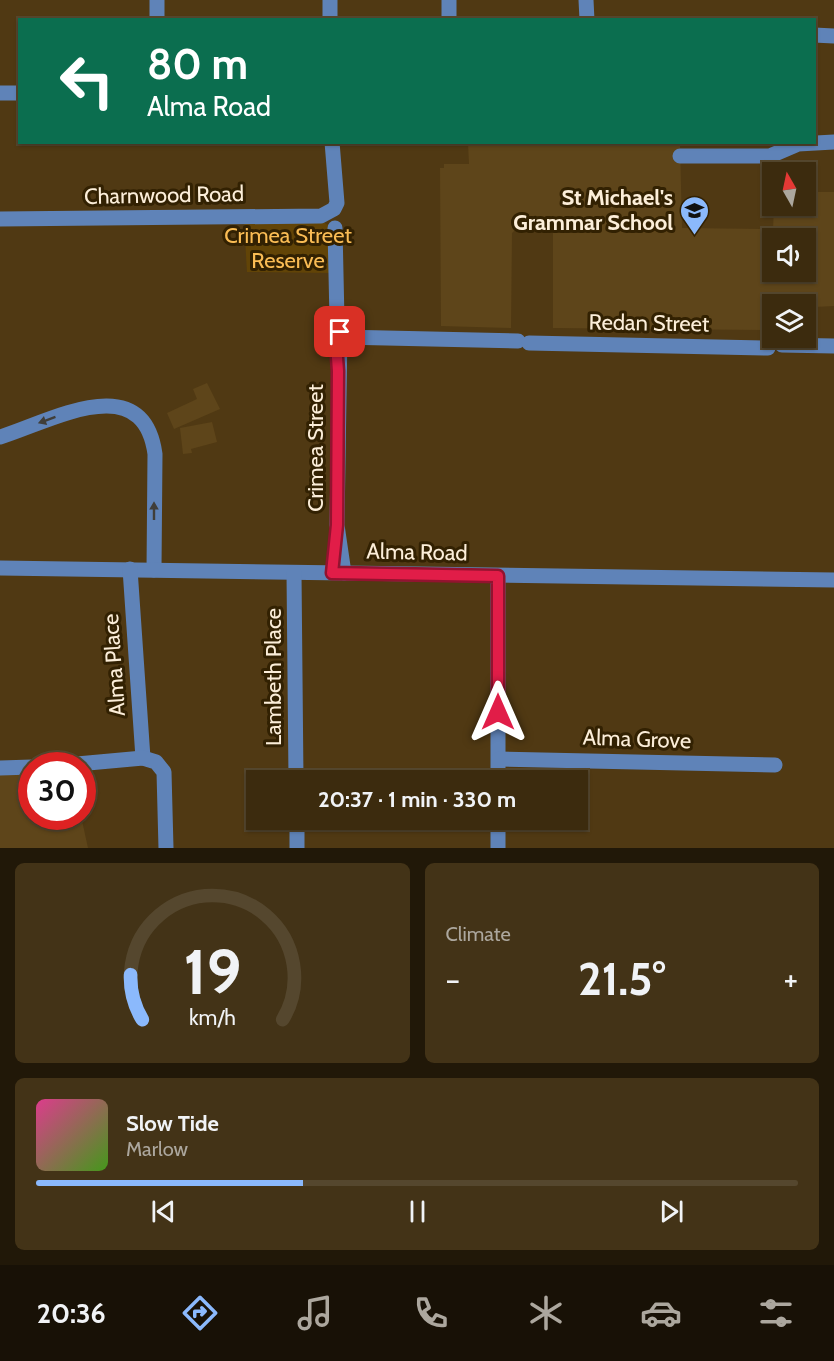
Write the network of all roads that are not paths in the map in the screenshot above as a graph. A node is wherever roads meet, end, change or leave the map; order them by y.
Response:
1 (157, 0) edge
2 (330, 0) edge
3 (449, 0) edge
4 (586, 0) edge
5 (157, 18) edge
6 (330, 18) edge
7 (449, 18) edge
8 (586, 18) edge
9 (816, 35) edge
10 (834, 36) edge
11 (0, 93) edge
12 (18, 93) edge
13 (834, 142) edge
14 (816, 143) edge
15 (798, 144) edge
16 (332, 150) edge
17 (680, 156) dead end
18 (0, 219) edge
19 (332, 220) junction
20 (339, 330) junction
21 (834, 345) edge
22 (0, 437) edge
23 (0, 568) edge
24 (130, 569) junction
25 (154, 570) junction
26 (294, 573) junction
27 (338, 573) junction
28 (498, 576) junction
29 (834, 580) edge
30 (143, 758) junction
31 (499, 759) junction
32 (96, 762) edge
33 (775, 765) dead end
34 (18, 767) edge
35 (0, 768) edge
36 (296, 770) edge
37 (498, 770) edge
38 (297, 830) edge
39 (498, 830) edge
40 (166, 848) edge
41 (297, 848) edge
42 (498, 848) edge

1 - 5 street
2 - 6 street
3 - 7 street
4 - 8 street
9 - 10 street
11 - 12 street
13 - 14 street
15 - 17 street
16 - 19 street, Crimea Street
18 - 19 street, Charnwood Road
19 - 20 street, Crimea Street
20 - 21 street, Redan Street
20 - 27 street, Crimea Street
25 -> 22 street
23 - 24 street, Alma Road
24 - 25 street, Alma Road
24 - 30 street, Alma Place
25 - 26 street, Alma Road
26 - 27 street, Alma Road
26 - 36 street, Lambeth Place
27 - 28 street, Alma Road
28 - 29 street, Alma Road
28 - 31 street
30 - 32 street
30 - 40 street
31 - 33 street, Alma Grove
31 - 37 street
34 - 35 street
38 - 41 street
39 - 42 street

